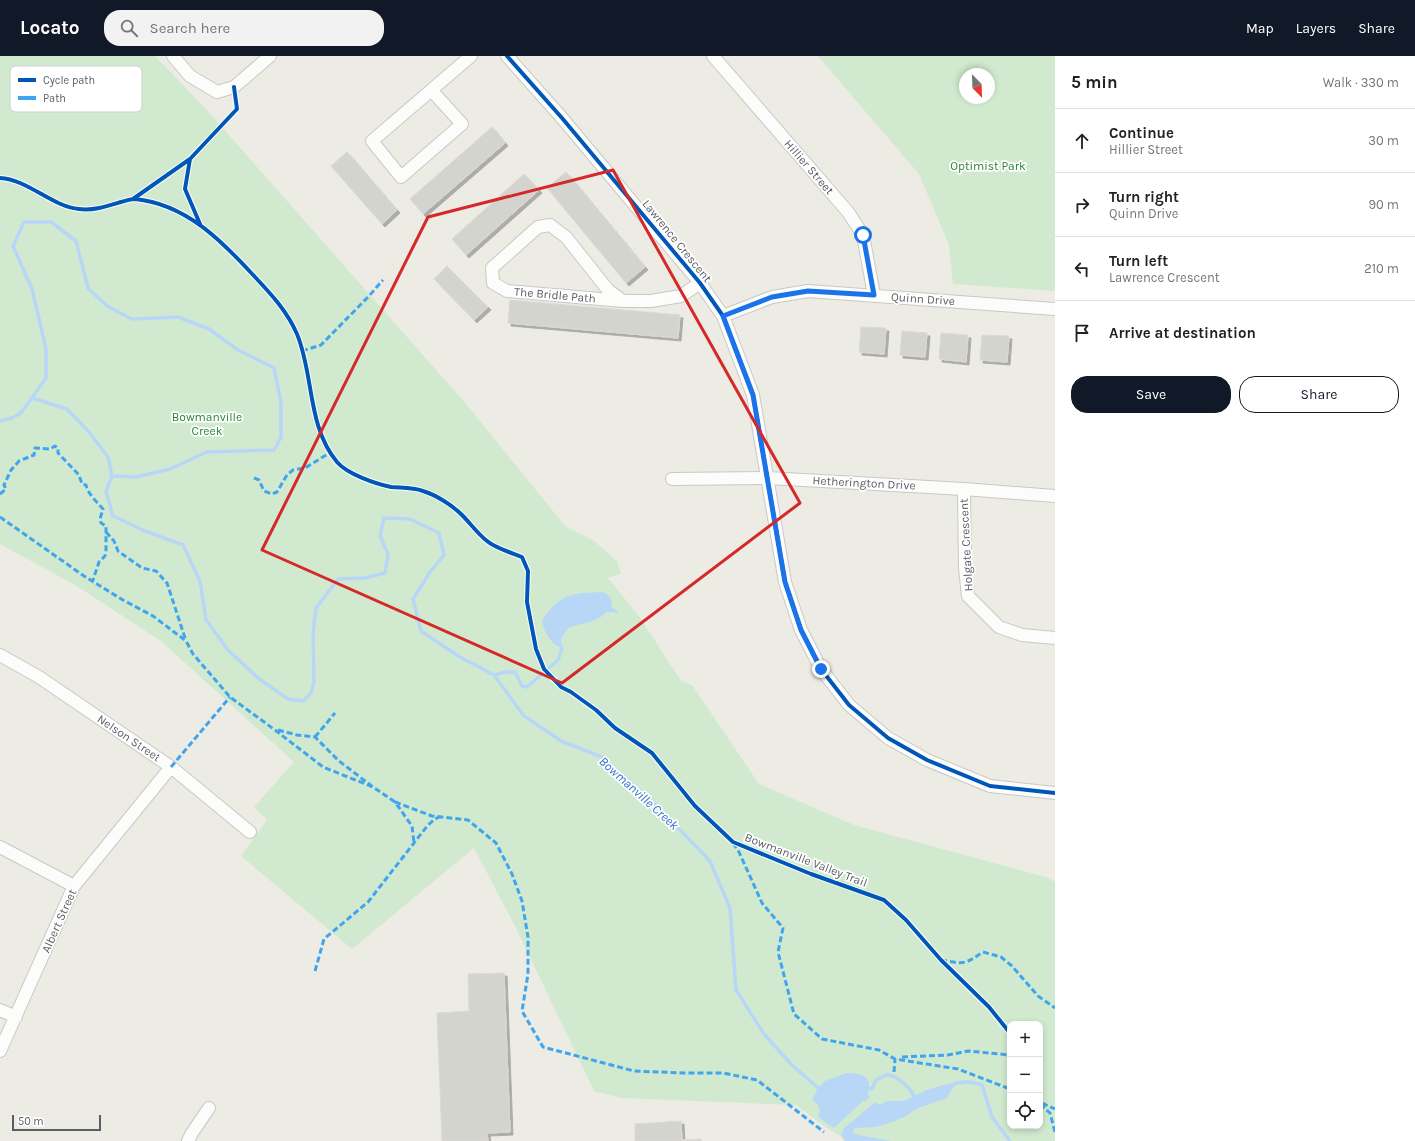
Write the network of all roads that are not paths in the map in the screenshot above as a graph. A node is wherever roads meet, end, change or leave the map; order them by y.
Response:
1 (173, 56) edge
2 (270, 56) edge
3 (471, 56) edge
4 (507, 56) edge
5 (713, 56) edge
6 (432, 91) junction
7 (700, 283) junction
8 (874, 295) junction
9 (623, 301) junction
10 (1055, 309) edge
11 (723, 316) junction
12 (768, 478) junction
13 (672, 479) dead end
14 (964, 489) junction
15 (1055, 496) edge
16 (1055, 638) edge
17 (0, 655) edge
18 (171, 767) junction
19 (1055, 793) edge
20 (250, 832) dead end
21 (0, 847) edge
22 (74, 886) junction
23 (0, 1010) edge
24 (16, 1017) junction
25 (0, 1051) edge
26 (209, 1108) dead end
27 (188, 1141) edge

1 - 2 street
3 - 6 street
4 - 7 street, Lawrence Crescent
5 - 8 street, Hillier Street
6 - 6 street
7 - 9 street, The Bridle Path
7 - 11 street, Lawrence Crescent
8 - 10 street, Quinn Drive
8 - 11 street, Quinn Drive
9 - 9 street, The Bridle Path
11 - 12 street, Lawrence Crescent
12 - 13 street, Hetherington Drive
12 - 14 street, Hetherington Drive
12 - 19 street, Lawrence Crescent
14 - 15 street, Hetherington Drive
14 - 16 street, Holgate Crescent
17 - 18 street, Nelson Street
18 - 20 street, Nelson Street
18 - 22 street, Albert Street
21 - 22 street
22 - 24 street, Albert Street
23 - 24 street
24 - 25 street, Albert Street
26 - 27 street

